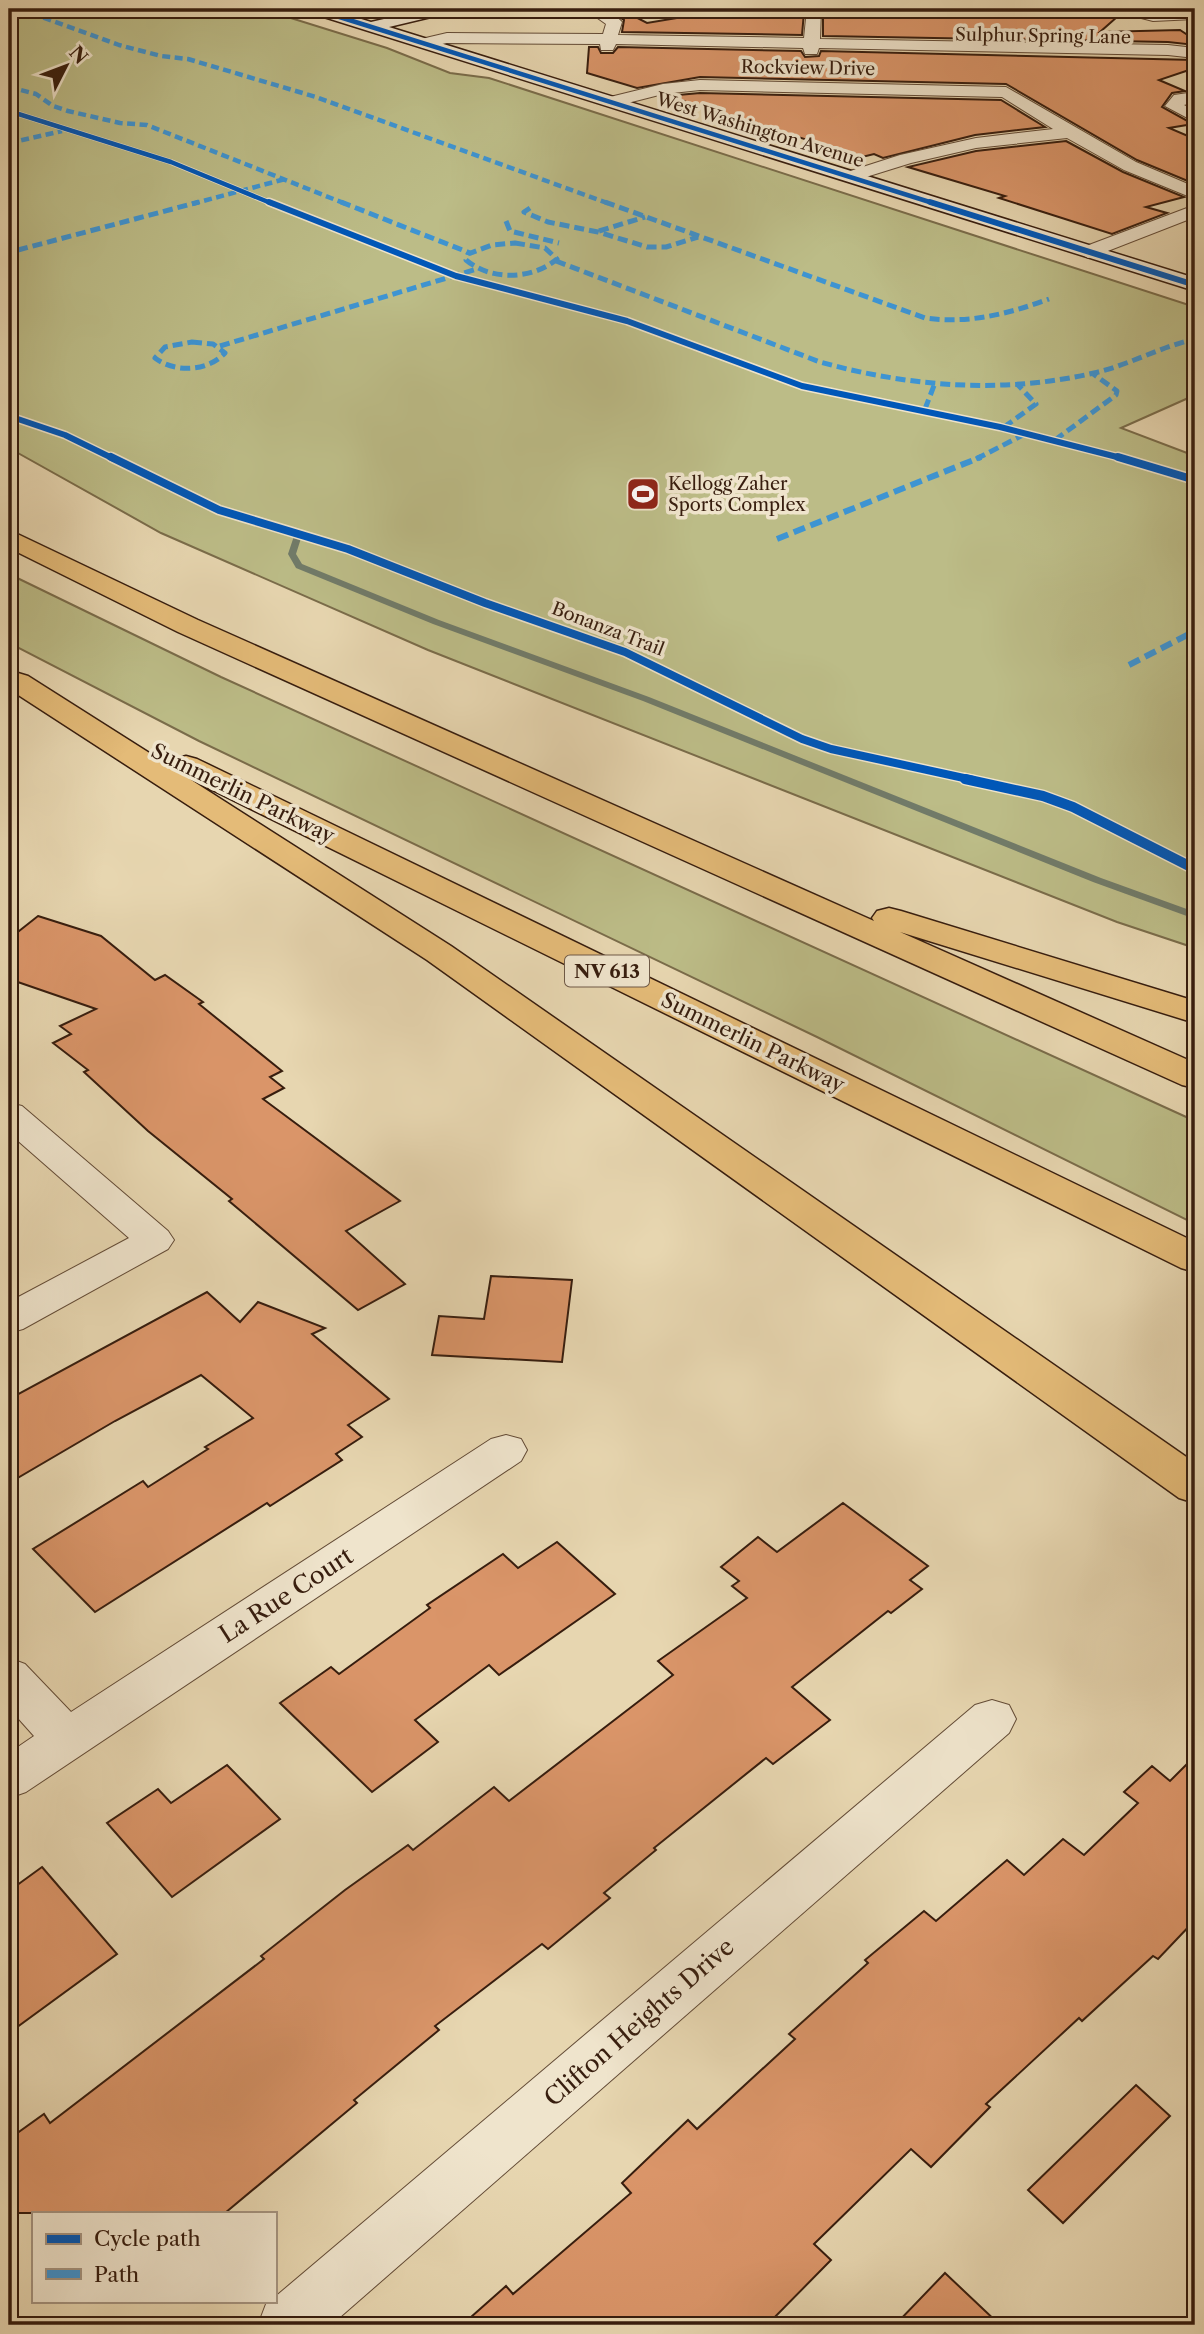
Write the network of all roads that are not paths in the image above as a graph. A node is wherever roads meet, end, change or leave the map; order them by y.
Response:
1 (314, 9) edge
2 (446, 9) edge
3 (592, 9) edge
4 (814, 9) edge
5 (1123, 9) edge
6 (1190, 9) edge
7 (1195, 13) edge
8 (371, 26) junction
9 (423, 43) junction
10 (608, 43) junction
11 (811, 47) junction
12 (1193, 53) edge
13 (1188, 98) edge
14 (612, 102) junction
15 (1195, 117) edge
16 (1068, 133) junction
17 (850, 177) junction
18 (1195, 194) edge
19 (1195, 211) edge
20 (1088, 252) junction
21 (1195, 285) edge
22 (9, 538) edge
23 (14, 679) edge
24 (728, 868) junction
25 (1195, 1012) edge
26 (1195, 1077) edge
27 (9, 1114) edge
28 (1195, 1258) edge
29 (9, 1319) edge
30 (506, 1450) dead end
31 (1195, 1486) edge
32 (9, 1677) edge
33 (992, 1719) dead end
34 (66, 1740) junction
35 (9, 1778) edge
36 (287, 2325) edge

1 - 8 main road, West Washington Avenue
2 - 8 main road
3 - 10 street
4 - 11 street
5 - 7 street
6 - 7 street
8 - 9 main road, West Washington Avenue
9 - 10 street, Sulphur Spring Lane
9 - 14 main road, West Washington Avenue
10 - 11 street, Sulphur Spring Lane
11 - 12 street, Sulphur Spring Lane
13 - 15 street
14 - 16 street, Rockview Drive
14 - 17 main road, West Washington Avenue
16 - 17 street
16 - 18 street
17 - 20 main road, West Washington Avenue
19 - 20 street
20 - 21 main road, West Washington Avenue
22 - 24 highway
23 - 28 highway, Summerlin Parkway / NV 613
23 - 31 highway
24 - 25 highway
24 - 26 highway
27 - 29 street
30 - 34 street, La Rue Court
32 - 34 street
33 - 36 street, Clifton Heights Drive
34 - 35 street, La Rue Court

